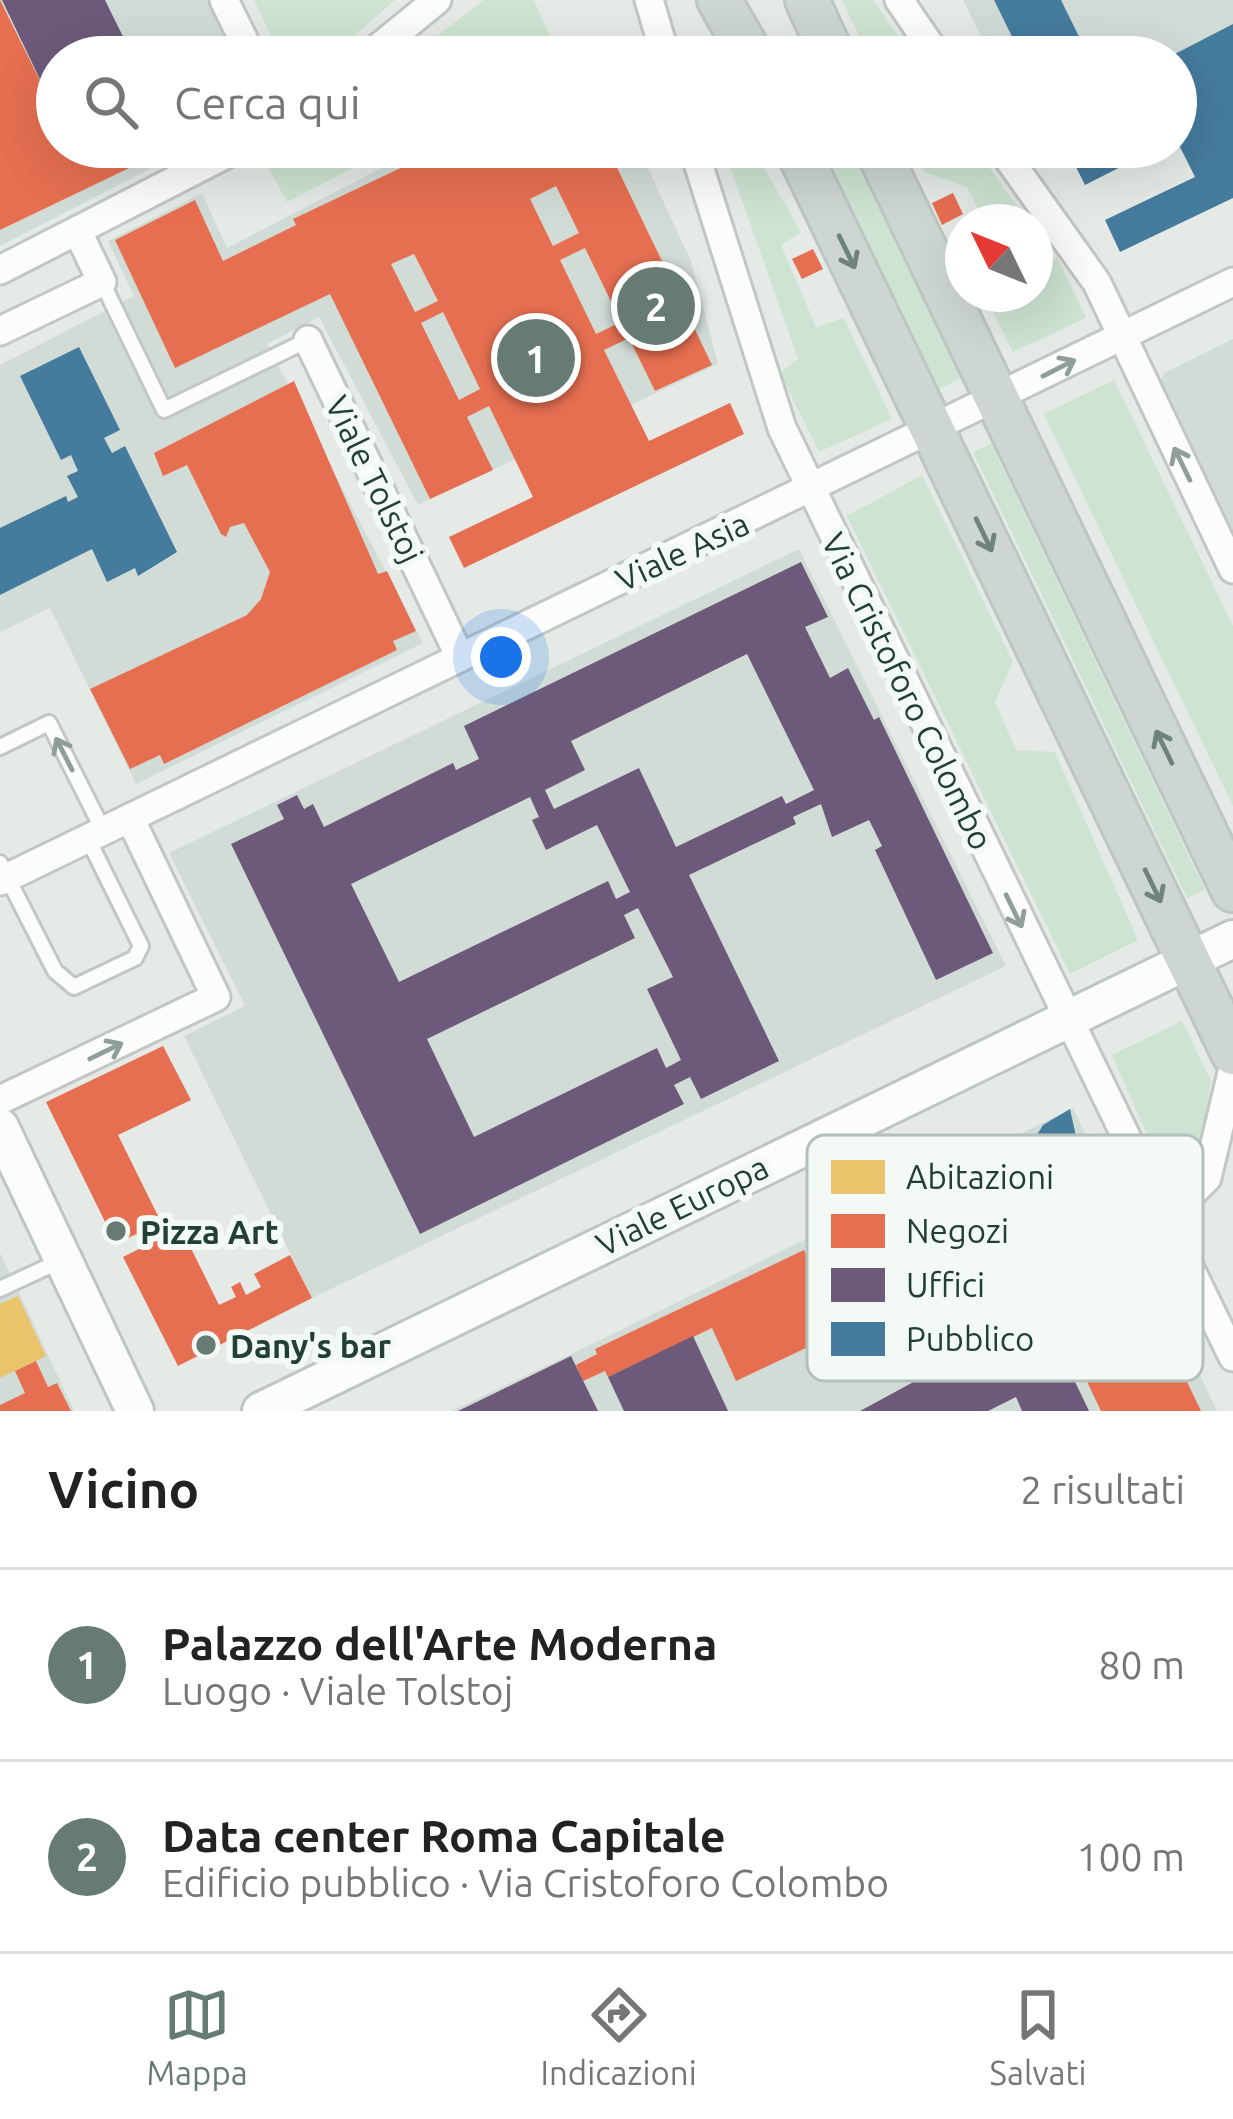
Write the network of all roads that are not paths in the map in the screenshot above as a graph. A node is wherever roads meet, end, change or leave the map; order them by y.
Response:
1 (224, 0) edge
2 (437, 0) edge
3 (649, 0) edge
4 (719, 0) edge
5 (808, 0) edge
6 (899, 0) edge
7 (242, 36) edge
8 (393, 36) edge
9 (660, 36) edge
10 (740, 36) edge
11 (824, 36) edge
12 (924, 36) edge
13 (200, 168) edge
14 (700, 168) edge
15 (806, 168) edge
16 (886, 168) edge
17 (1015, 168) edge
18 (78, 232) junction
19 (0, 270) edge
20 (102, 282) junction
21 (1233, 282) edge
22 (0, 331) edge
23 (1121, 336) junction
24 (308, 340) joint
25 (996, 399) junction
26 (933, 430) junction
27 (811, 490) junction
28 (1233, 569) edge
29 (460, 657) junction
30 (0, 747) edge
31 (130, 818) junction
32 (96, 835) junction
33 (2, 874) edge
34 (1233, 890) edge
35 (1233, 939) edge
36 (1189, 960) junction
37 (1067, 1019) junction
38 (1233, 1053) edge
39 (1233, 1068) edge
40 (0, 1100) edge
41 (0, 1126) edge
42 (828, 1135) edge
43 (1126, 1135) edge
44 (807, 1145) edge
45 (1203, 1182) edge
46 (62, 1260) junction
47 (0, 1289) edge
48 (1203, 1292) edge
49 (1233, 1357) edge
50 (135, 1411) edge
51 (261, 1411) edge

1 - 7 street
2 - 8 street
3 - 9 street
4 - 10 main road
5 - 11 main road
6 - 12 street
13 - 18 street
14 - 27 street, Via Cristoforo Colombo
15 -> 26 main road
16 - 25 main road
17 - 23 street
18 - 19 street
18 - 20 street
20 - 22 street
20 - 24 lane, Viale Tolstoj
21 - 23 street, Viale Asia
25 -> 23 street, Viale Asia
28 -> 23 street
24 - 29 street, Viale Tolstoj
25 - 26 street, Viale Asia
34 -> 25 main road
26 - 27 street, Viale Asia
26 -> 36 main road
27 - 29 street, Viale Asia
27 -> 37 street, Via Cristoforo Colombo
29 - 31 street, Viale Asia
32 -> 30 lane
31 - 32 street, Viale Asia
40 -> 31 street
32 - 33 street, Viale Asia
32 - 33 lane
35 - 36 street, Viale Europa
36 - 37 street, Viale Europa
36 - 38 main road
37 - 42 street, Viale Europa
37 - 43 street, Via Cristoforo Colombo
39 - 45 street
41 - 46 street
44 - 51 street, Viale Europa
46 - 47 lane
46 - 50 street
48 - 49 street, Via Cristoforo Colombo

